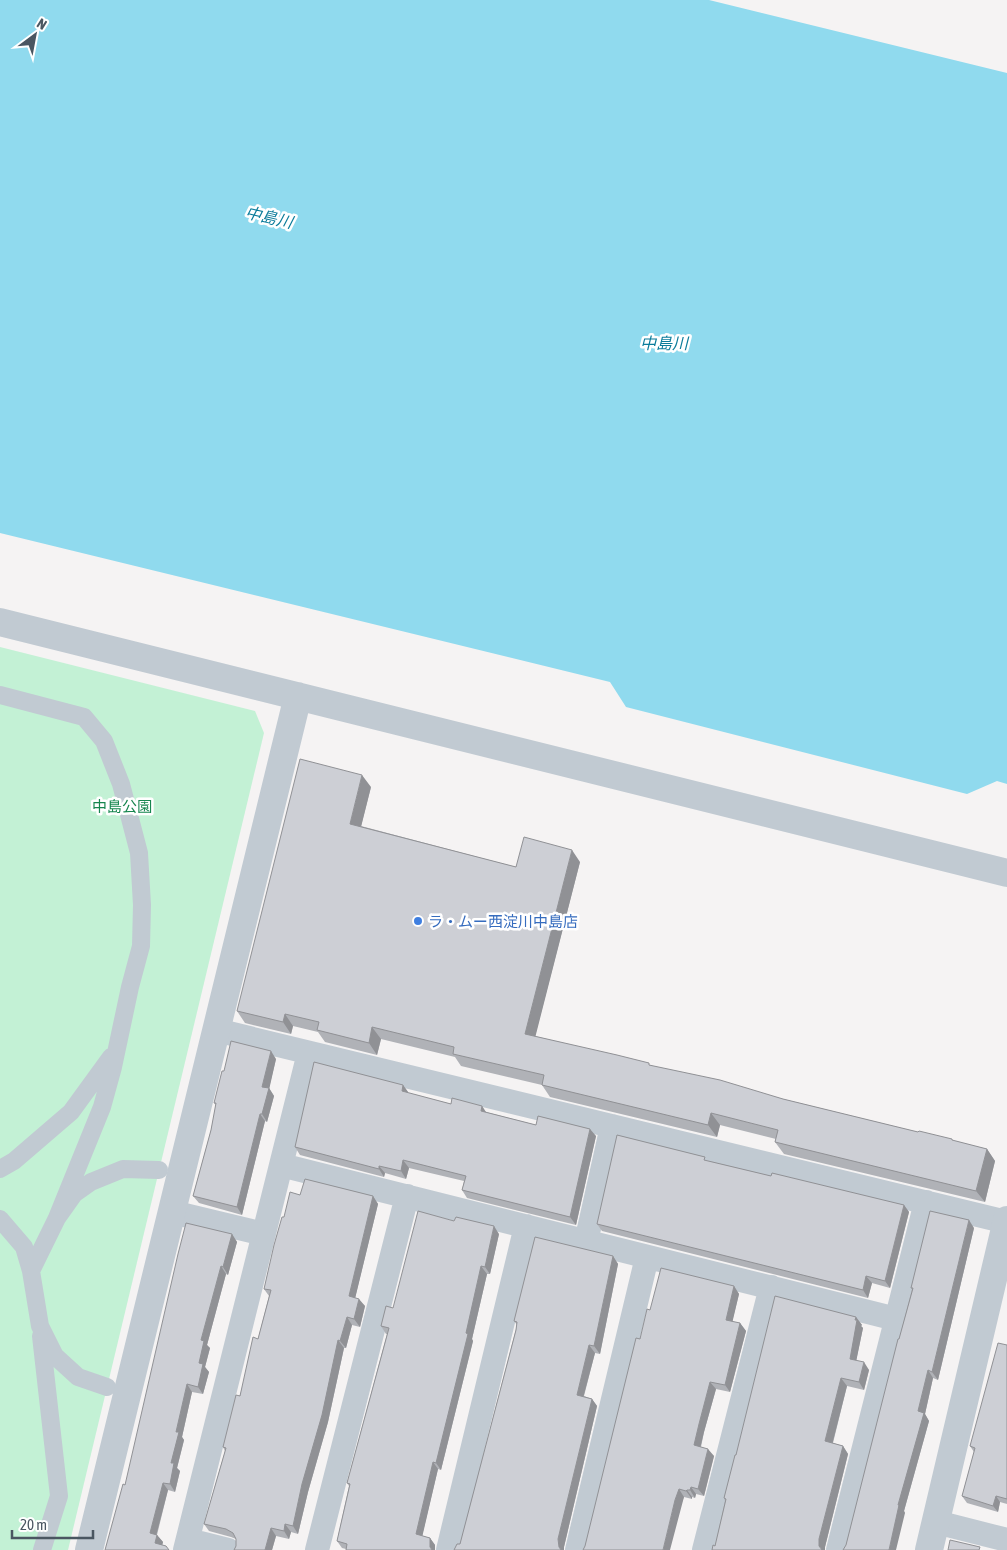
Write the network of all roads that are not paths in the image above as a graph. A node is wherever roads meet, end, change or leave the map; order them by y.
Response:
1 (0, 622) edge
2 (0, 694) edge
3 (298, 696) junction
4 (1007, 873) edge
5 (216, 1030) junction
6 (117, 1050) junction
7 (309, 1053) junction
8 (612, 1126) junction
9 (281, 1165) junction
10 (0, 1170) edge
11 (159, 1170) dead end
12 (407, 1196) junction
13 (926, 1202) junction
14 (172, 1212) junction
15 (57, 1218) junction
16 (0, 1219) edge
17 (1007, 1221) edge
18 (526, 1226) junction
19 (264, 1234) junction
20 (586, 1242) junction
21 (647, 1257) junction
22 (31, 1271) junction
23 (771, 1287) junction
24 (896, 1319) junction
25 (40, 1326) junction
26 (107, 1387) dead end
27 (936, 1522) junction
28 (1007, 1540) edge
29 (187, 1545) edge
30 (42, 1550) edge
31 (89, 1550) edge
32 (228, 1550) edge
33 (317, 1550) edge
34 (448, 1550) edge
35 (577, 1550) edge
36 (704, 1550) edge
37 (838, 1550) edge
38 (929, 1550) edge

1 - 3 street
2 - 6 street
3 - 4 street
3 - 5 street
5 - 7 street
5 - 14 street
6 - 10 street
6 - 15 street
7 - 8 street
7 - 9 street
8 - 13 street
8 - 20 street
9 - 12 street
9 - 19 street
11 - 15 street
12 - 18 street
12 - 33 street
13 - 17 street
13 - 24 street
14 - 19 street
14 - 31 street
15 - 22 street
16 - 22 street
17 - 27 street
18 - 20 street
18 - 34 street
19 - 29 street
20 - 21 street
21 - 23 street
21 - 35 street
22 - 25 street
23 - 24 street
23 - 36 street
24 - 37 street
25 - 26 street
25 - 30 street
27 - 28 street
27 - 38 street
29 - 32 street

